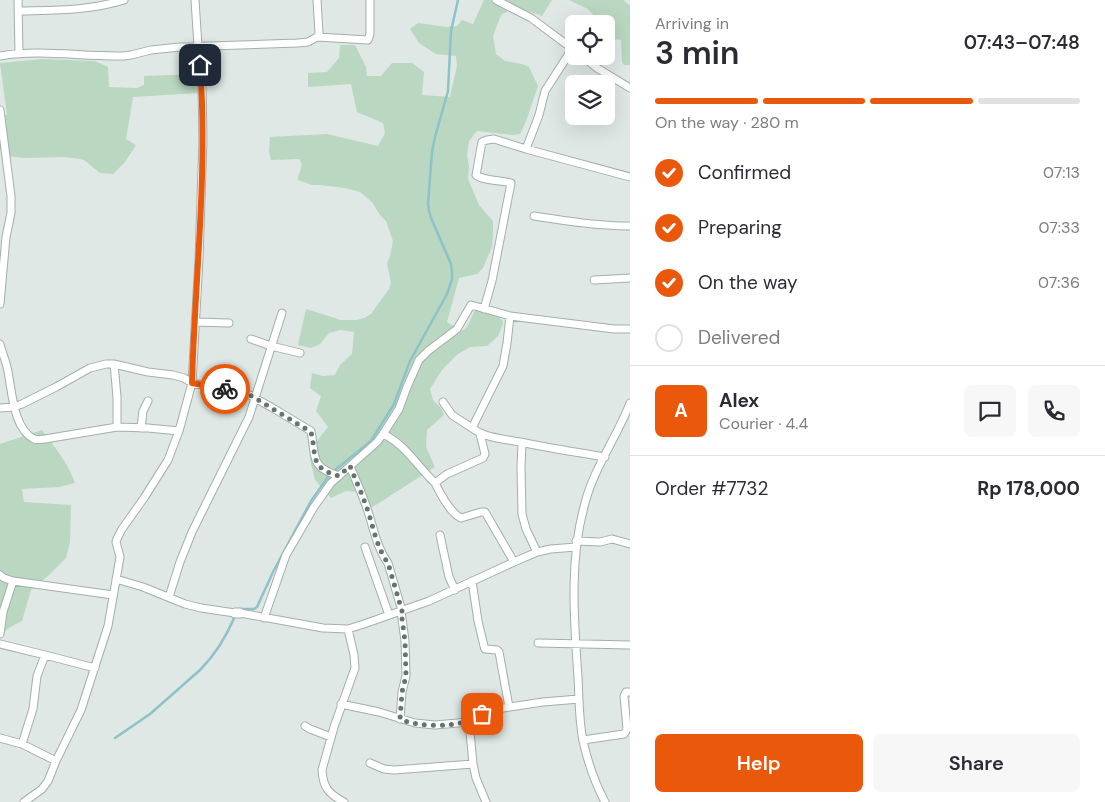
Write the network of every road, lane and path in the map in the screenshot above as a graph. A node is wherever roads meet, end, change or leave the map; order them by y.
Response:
1 (18, 0) edge
2 (124, 0) edge
3 (196, 0) edge
4 (318, 0) edge
5 (370, 0) edge
6 (496, 0) edge
7 (19, 11) junction
8 (317, 38) junction
9 (565, 43) edge
10 (198, 46) junction
11 (19, 53) junction
12 (0, 56) edge
13 (565, 62) edge
14 (593, 65) edge
15 (630, 88) edge
16 (0, 110) edge
17 (526, 149) junction
18 (630, 177) edge
19 (534, 216) dead end
20 (630, 226) edge
21 (630, 278) edge
22 (594, 280) dead end
23 (0, 304) edge
24 (484, 309) junction
25 (282, 313) dead end
26 (510, 316) junction
27 (195, 322) junction
28 (230, 323) dead end
29 (630, 329) edge
30 (251, 339) dead end
31 (0, 344) edge
32 (271, 346) junction
33 (300, 353) dead end
34 (114, 364) junction
35 (192, 383) junction
36 (255, 398) junction
37 (148, 401) dead end
38 (443, 402) dead end
39 (630, 403) edge
40 (14, 407) junction
41 (0, 408) edge
42 (628, 413) edge
43 (117, 427) junction
44 (141, 428) junction
45 (472, 428) junction
46 (179, 431) junction
47 (384, 434) junction
48 (480, 434) junction
49 (522, 443) junction
50 (605, 456) junction
51 (350, 466) junction
52 (339, 476) junction
53 (434, 483) junction
54 (440, 535) dead end
55 (576, 544) junction
56 (630, 544) edge
57 (365, 547) dead end
58 (537, 552) junction
59 (514, 562) junction
60 (0, 575) edge
61 (116, 579) junction
62 (13, 581) junction
63 (472, 581) junction
64 (455, 590) junction
65 (113, 595) junction
66 (169, 597) junction
67 (402, 611) junction
68 (389, 615) junction
69 (264, 618) junction
70 (348, 629) junction
71 (0, 634) edge
72 (538, 643) dead end
73 (0, 644) edge
74 (576, 644) junction
75 (630, 645) edge
76 (45, 655) junction
77 (95, 668) junction
78 (630, 692) edge
79 (579, 700) junction
80 (341, 704) junction
81 (509, 707) junction
82 (400, 719) junction
83 (469, 721) junction
84 (305, 726) dead end
85 (331, 737) junction
86 (0, 738) edge
87 (583, 740) junction
88 (22, 744) junction
89 (56, 761) junction
90 (370, 763) dead end
91 (473, 764) junction
92 (24, 802) edge
93 (344, 802) edge
94 (486, 802) edge
95 (605, 802) edge

1 - 7 street
2 - 7 street
3 - 10 street
4 - 8 street
5 - 8 street
6 - 9 street
7 - 11 street
8 - 10 street
10 - 11 street
10 - 27 street
11 - 12 street
13 - 17 street
14 - 15 street
16 - 23 street
17 - 18 street
17 - 24 street
19 - 20 street
21 - 22 street
24 - 26 street
24 - 47 street
25 - 32 street
26 - 29 street
26 - 45 street
27 - 28 street
27 - 35 street
30 - 32 street
31 - 40 street
32 - 33 street
32 - 36 street
34 - 35 street
34 - 40 street
34 - 43 street
35 - 36 street
35 - 46 street
36 - 52 street
36 - 66 street
37 - 44 street
38 - 45 street
39 - 42 street
40 - 41 street
40 - 43 street
42 - 50 street
43 - 44 street
44 - 46 street
45 - 48 street
46 - 61 street
47 - 51 street
47 - 53 street
48 - 49 street
48 - 53 street
49 - 50 street
49 - 58 street
50 - 55 street
51 - 52 street
51 - 67 street
52 - 69 street
53 - 59 street
54 - 64 street
55 - 56 street
55 - 58 street
55 - 74 street
57 - 68 street
58 - 59 street
59 - 63 street
60 - 62 street
61 - 65 street
61 - 66 street
62 - 65 street
62 - 71 street
63 - 64 street
63 - 81 street
64 - 67 street
65 - 77 street
66 - 69 street
67 - 68 street
67 - 82 street
68 - 70 street
69 - 70 street
70 - 80 street
72 - 74 street
73 - 76 street
74 - 75 street
74 - 79 street
76 - 77 street
76 - 88 street
77 - 89 street
78 - 87 street
79 - 81 street
79 - 87 street
80 - 82 street
80 - 85 street
81 - 83 street
82 - 83 street
83 - 91 street
84 - 85 street
85 - 93 street
86 - 88 street
87 - 95 street
88 - 89 street
89 - 92 street
90 - 91 street
91 - 94 street

